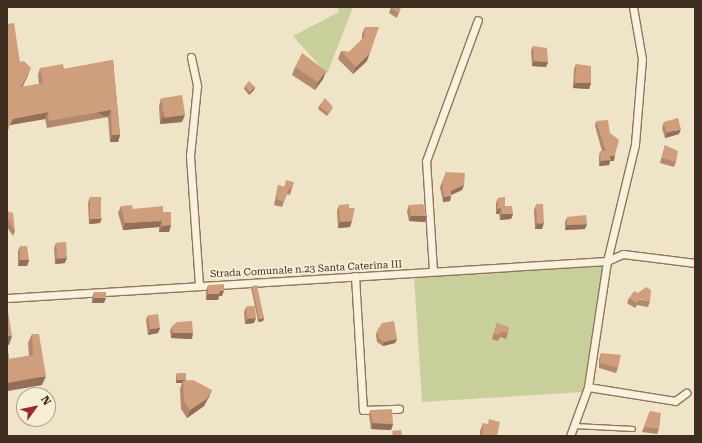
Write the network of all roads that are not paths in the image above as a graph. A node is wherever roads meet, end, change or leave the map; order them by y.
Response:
1 (632, 7) edge
2 (478, 20) dead end
3 (191, 57) dead end
4 (607, 261) junction
5 (695, 263) edge
6 (433, 271) junction
7 (356, 276) junction
8 (198, 285) junction
9 (7, 298) edge
10 (588, 387) junction
11 (686, 393) dead end
12 (399, 409) dead end
13 (575, 426) junction
14 (633, 429) dead end
15 (570, 436) edge

1 - 4 street
2 - 6 street
3 - 8 street
4 - 5 street, Strada Comunale n.23 Santa Caterina III
4 - 6 street, Strada Comunale n.23 Santa Caterina III
4 - 10 street
6 - 7 street, Strada Comunale n.23 Santa Caterina III
7 - 8 street, Strada Comunale n.23 Santa Caterina III
7 - 12 street
8 - 9 street, Strada Comunale n.23 Santa Caterina III
10 - 11 street
10 - 13 street
13 - 14 lane
13 - 15 street

